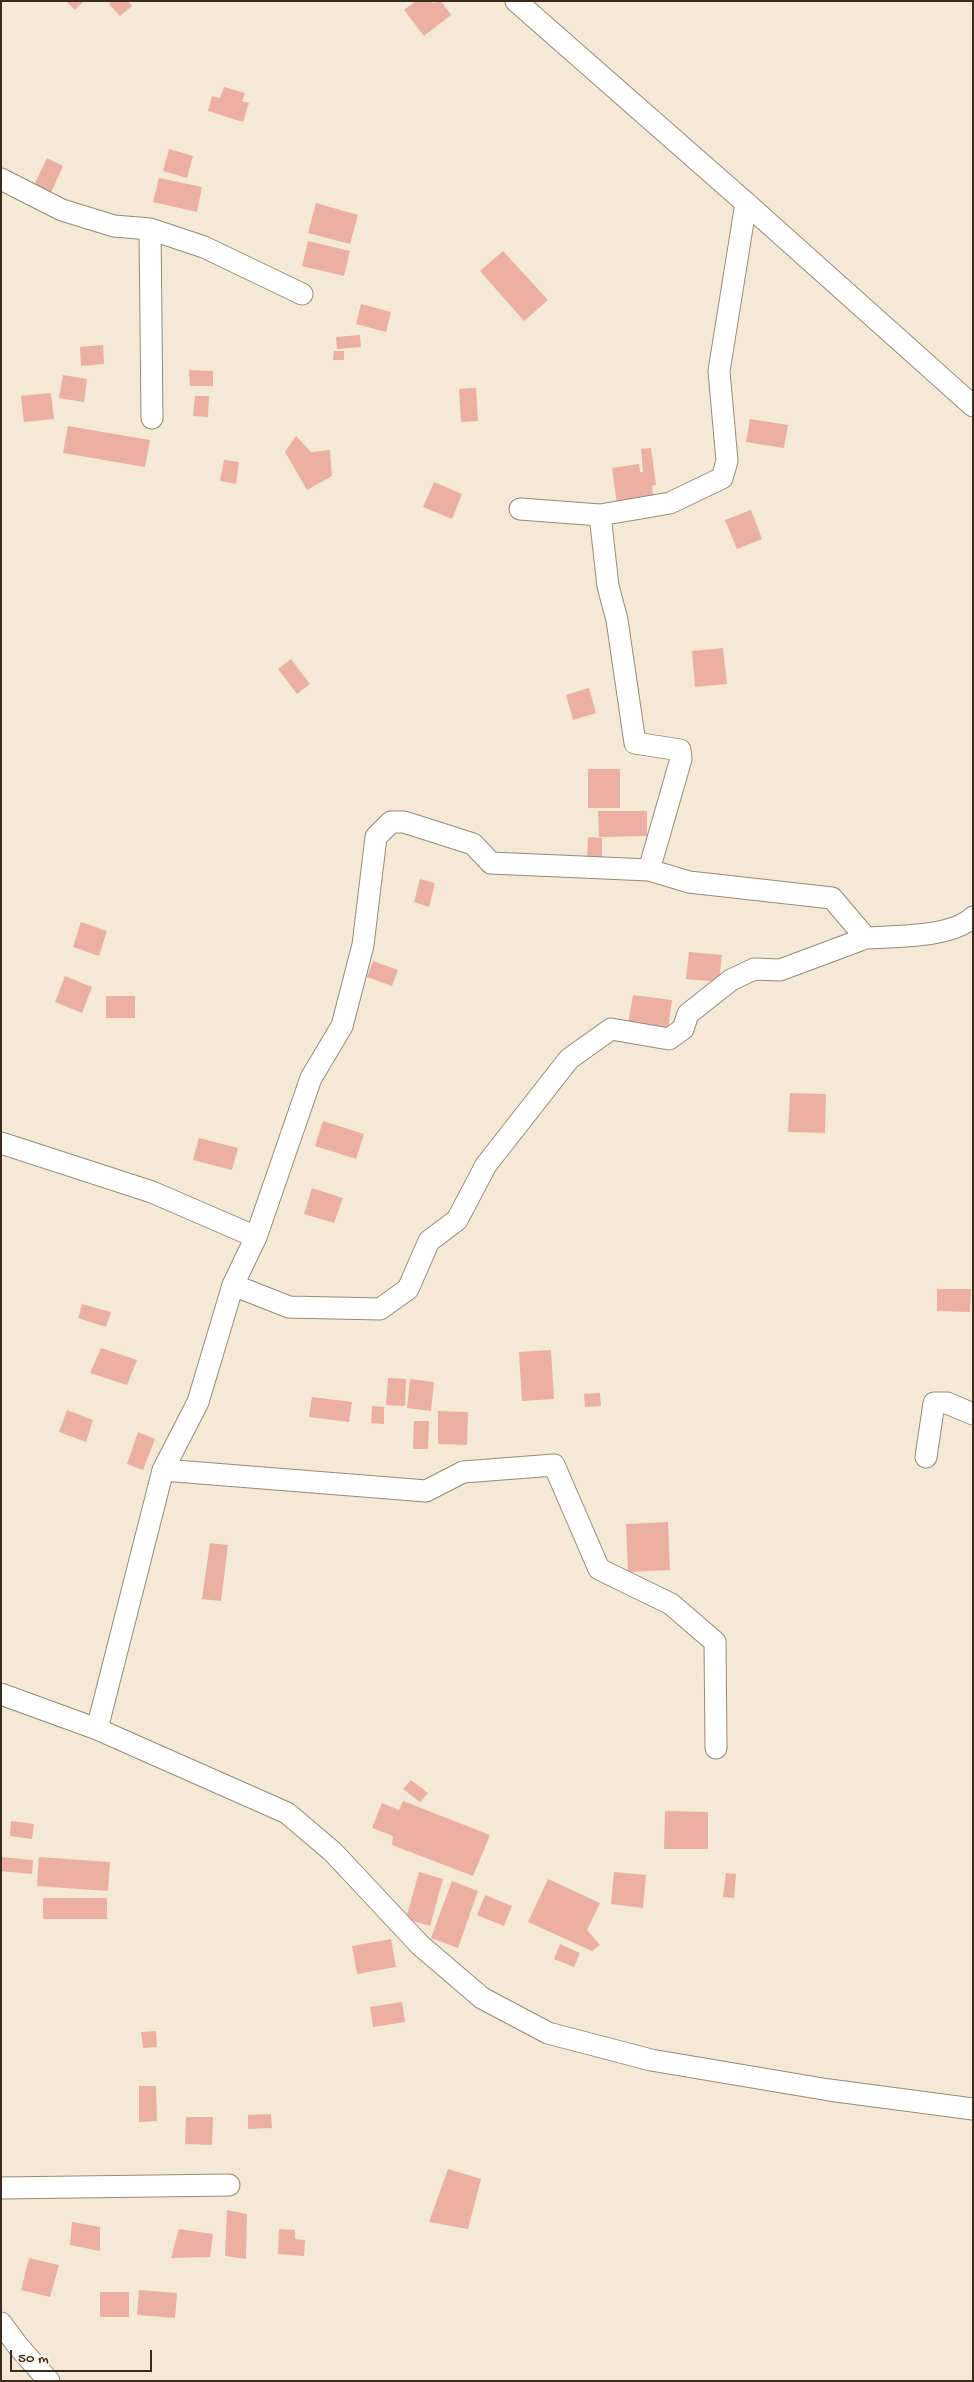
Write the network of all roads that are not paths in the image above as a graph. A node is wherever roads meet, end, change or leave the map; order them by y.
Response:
1 (516, 1) edge
2 (1, 180) edge
3 (746, 203) junction
4 (150, 229) junction
5 (302, 294) dead end
6 (973, 406) edge
7 (152, 418) dead end
8 (520, 509) dead end
9 (600, 515) junction
10 (649, 870) junction
11 (972, 921) edge
12 (866, 938) junction
13 (1, 1143) edge
14 (256, 1237) junction
15 (233, 1285) junction
16 (973, 1414) edge
17 (926, 1456) dead end
18 (163, 1470) junction
19 (1, 1694) edge
20 (97, 1729) junction
21 (716, 1748) dead end
22 (973, 2109) edge
23 (229, 2185) dead end
24 (1, 2188) edge
25 (1, 2323) edge
26 (49, 2381) edge

1 - 3 street
2 - 4 street
3 - 6 street
3 - 9 street
4 - 5 street
4 - 7 street
8 - 9 street
9 - 10 street
10 - 12 street
10 - 14 street
11 - 12 street
12 - 15 street
13 - 14 street
14 - 15 street
15 - 18 street
16 - 17 street
18 - 20 street
18 - 21 street
19 - 20 street
20 - 22 street
23 - 24 street
25 - 26 street

